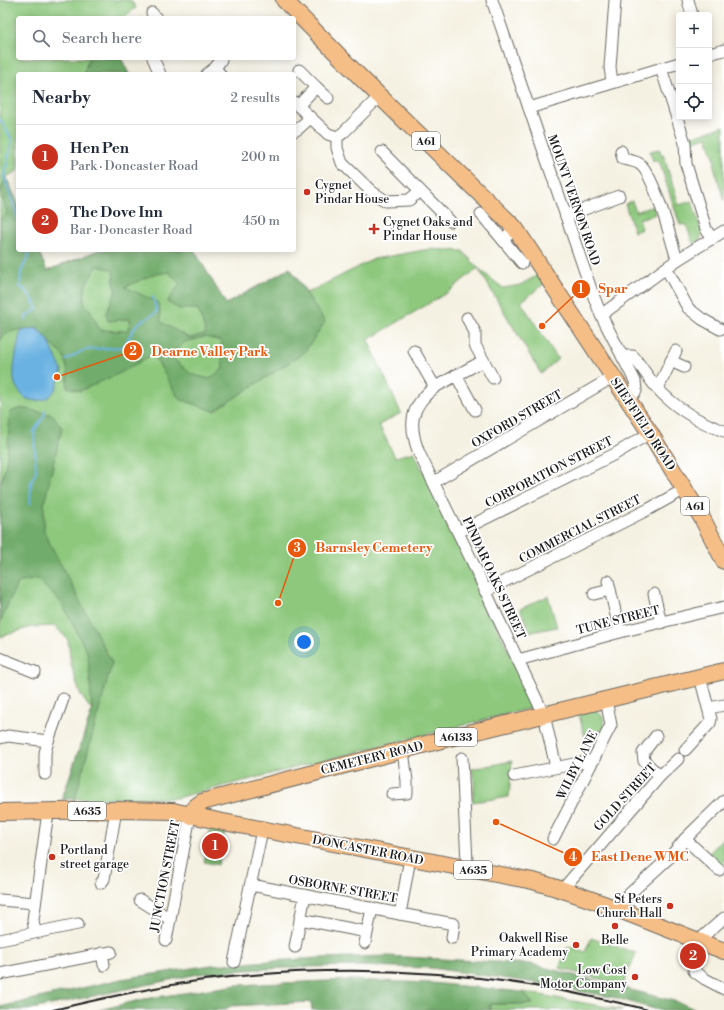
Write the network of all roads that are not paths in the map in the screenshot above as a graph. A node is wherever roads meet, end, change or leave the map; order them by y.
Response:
1 (284, 0) edge
2 (492, 0) edge
3 (615, 0) edge
4 (688, 0) edge
5 (691, 12) edge
6 (723, 53) edge
7 (712, 54) edge
8 (154, 60) edge
9 (676, 64) edge
10 (661, 68) junction
11 (299, 70) dead end
12 (159, 72) edge
13 (612, 82) junction
14 (316, 87) junction
15 (380, 96) junction
16 (328, 98) dead end
17 (296, 104) edge
18 (529, 108) junction
19 (310, 118) junction
20 (296, 130) edge
21 (336, 137) junction
22 (620, 151) dead end
23 (382, 152) dead end
24 (420, 191) junction
25 (620, 196) dead end
26 (481, 214) dead end
27 (566, 216) junction
28 (450, 221) dead end
29 (515, 228) junction
30 (723, 232) edge
31 (712, 239) junction
32 (503, 240) junction
33 (677, 260) junction
34 (522, 263) dead end
35 (666, 268) junction
36 (601, 315) junction
37 (467, 318) dead end
38 (720, 329) dead end
39 (414, 351) dead end
40 (623, 358) junction
41 (483, 361) junction
42 (684, 367) dead end
43 (456, 375) junction
44 (613, 377) junction
45 (493, 378) dead end
46 (435, 387) junction
47 (658, 388) junction
48 (628, 401) junction
49 (475, 410) dead end
50 (724, 431) edge
51 (650, 433) junction
52 (434, 482) junction
53 (685, 489) junction
54 (458, 532) junction
55 (724, 561) edge
56 (486, 590) junction
57 (594, 594) dead end
58 (654, 594) dead end
59 (724, 607) edge
60 (661, 623) junction
61 (620, 632) junction
62 (0, 658) edge
63 (518, 660) junction
64 (724, 671) edge
65 (35, 672) dead end
66 (700, 677) junction
67 (63, 699) dead end
68 (606, 700) junction
69 (724, 705) edge
70 (708, 708) junction
71 (544, 715) junction
72 (656, 736) dead end
73 (0, 738) edge
74 (48, 741) junction
75 (403, 751) junction
76 (462, 758) dead end
77 (594, 760) junction
78 (556, 767) junction
79 (44, 774) dead end
80 (514, 776) dead end
81 (660, 776) junction
82 (392, 794) dead end
83 (208, 801) junction
84 (722, 806) edge
85 (116, 810) junction
86 (173, 811) junction
87 (0, 812) edge
88 (48, 812) junction
89 (190, 816) junction
90 (213, 821) junction
91 (262, 830) junction
92 (553, 839) dead end
93 (685, 839) junction
94 (410, 858) junction
95 (466, 869) junction
96 (719, 870) dead end
97 (101, 883) dead end
98 (251, 885) junction
99 (562, 890) junction
100 (305, 895) junction
101 (0, 900) edge
102 (140, 900) dead end
103 (35, 903) junction
104 (372, 908) junction
105 (615, 909) junction
106 (400, 914) junction
107 (300, 918) junction
108 (724, 918) edge
109 (170, 919) junction
110 (78, 924) dead end
111 (35, 932) junction
112 (452, 938) dead end
113 (0, 940) edge
114 (166, 940) dead end
115 (698, 941) junction
116 (294, 947) dead end
117 (724, 951) edge
118 (234, 962) dead end
119 (104, 965) dead end
120 (694, 971) dead end
121 (0, 974) edge
122 (724, 989) edge

1 - 15 highway, A61
2 - 18 street, MOUNT VERNON ROAD
3 - 13 street
4 - 5 street
6 - 7 street
8 - 12 street
9 - 10 street
10 - 13 street
10 - 31 street
11 - 14 street
13 - 18 street
14 - 16 street
14 - 17 street
15 - 21 street
15 - 29 highway, A61
17 - 19 street
18 - 27 street, MOUNT VERNON ROAD
19 - 20 street
19 - 21 street
21 - 24 street
22 - 33 street
23 - 24 street
24 - 28 street
25 - 27 street
26 - 32 street
27 - 36 street, MOUNT VERNON ROAD
29 - 32 street
29 - 44 highway, SHEFFIELD ROAD / A61
30 - 31 street
31 - 33 street
32 - 34 street
33 - 35 street
35 - 36 street
35 - 38 street
36 - 40 street, MOUNT VERNON ROAD
37 - 41 street
39 - 46 street
40 - 47 street
40 - 48 street, MOUNT VERNON ROAD
41 - 43 street, PINDAR OAKS STREET
41 - 45 street
42 - 47 street
43 - 46 street, PINDAR OAKS STREET
43 - 49 street
44 - 48 highway, SHEFFIELD ROAD / A61
44 - 52 street, OXFORD STREET
46 - 52 street, PINDAR OAKS STREET
47 - 50 street
48 - 51 highway, SHEFFIELD ROAD / A61
51 - 53 highway, SHEFFIELD ROAD / A61
51 - 54 street, CORPORATION STREET
52 - 54 street, PINDAR OAKS STREET
53 - 55 highway, SHEFFIELD ROAD / A61
53 - 56 street, COMMERCIAL STREET
54 - 56 street, PINDAR OAKS STREET
56 - 63 street, PINDAR OAKS STREET
57 - 61 street
58 - 60 street
59 - 60 street, TUNE STREET
60 - 61 street, TUNE STREET
61 - 63 street, TUNE STREET
62 - 65 street
63 - 71 street, PINDAR OAKS STREET
64 - 66 highway, CEMETERY ROAD / A6133
66 - 68 highway, CEMETERY ROAD / A6133
66 - 70 street
67 - 74 street
68 - 71 highway, CEMETERY ROAD / A6133
68 - 77 street, WILBY LANE
69 - 70 street
70 - 81 street, GOLD STREET
71 - 75 highway, CEMETERY ROAD / A6133
71 - 78 street, PINDAR OAKS STREET
72 - 81 street
73 - 74 street
74 - 79 street
75 - 82 street
75 - 83 highway, CEMETERY ROAD / A6133
76 - 95 street
77 - 78 street
77 - 92 street, WILBY LANE
78 - 80 street
81 - 99 street, GOLD STREET
83 - 86 highway, A6133
83 - 89 highway
83 - 90 highway
84 - 93 street
85 - 86 highway, DONCASTER ROAD / A635
85 - 88 highway, DONCASTER ROAD / A635
85 - 97 street
86 - 89 highway, DONCASTER ROAD / A635
87 - 88 highway, DONCASTER ROAD / A635
88 - 103 street
89 - 90 highway, DONCASTER ROAD / A635
89 - 109 street, JUNCTION STREET
90 - 91 highway, DONCASTER ROAD / A635
91 - 94 highway, DONCASTER ROAD / A635
91 - 98 street
93 - 96 street
93 - 105 street
94 - 95 highway, DONCASTER ROAD / A635
94 - 106 street, OSBORNE STREET
95 - 99 highway, DONCASTER ROAD / A635
98 - 100 street, OSBORNE STREET
98 - 118 street
99 - 105 highway, DONCASTER ROAD / A635
100 - 104 street, OSBORNE STREET
100 - 107 street
101 - 103 street
102 - 109 street
103 - 111 street
104 - 106 street, OSBORNE STREET
104 - 107 street
105 - 115 highway, DONCASTER ROAD / A635
106 - 112 street
107 - 116 street
108 - 115 street
109 - 114 street, JUNCTION STREET
110 - 111 street
111 - 113 street
115 - 117 highway, DONCASTER ROAD / A635
119 - 121 street
120 - 122 street

